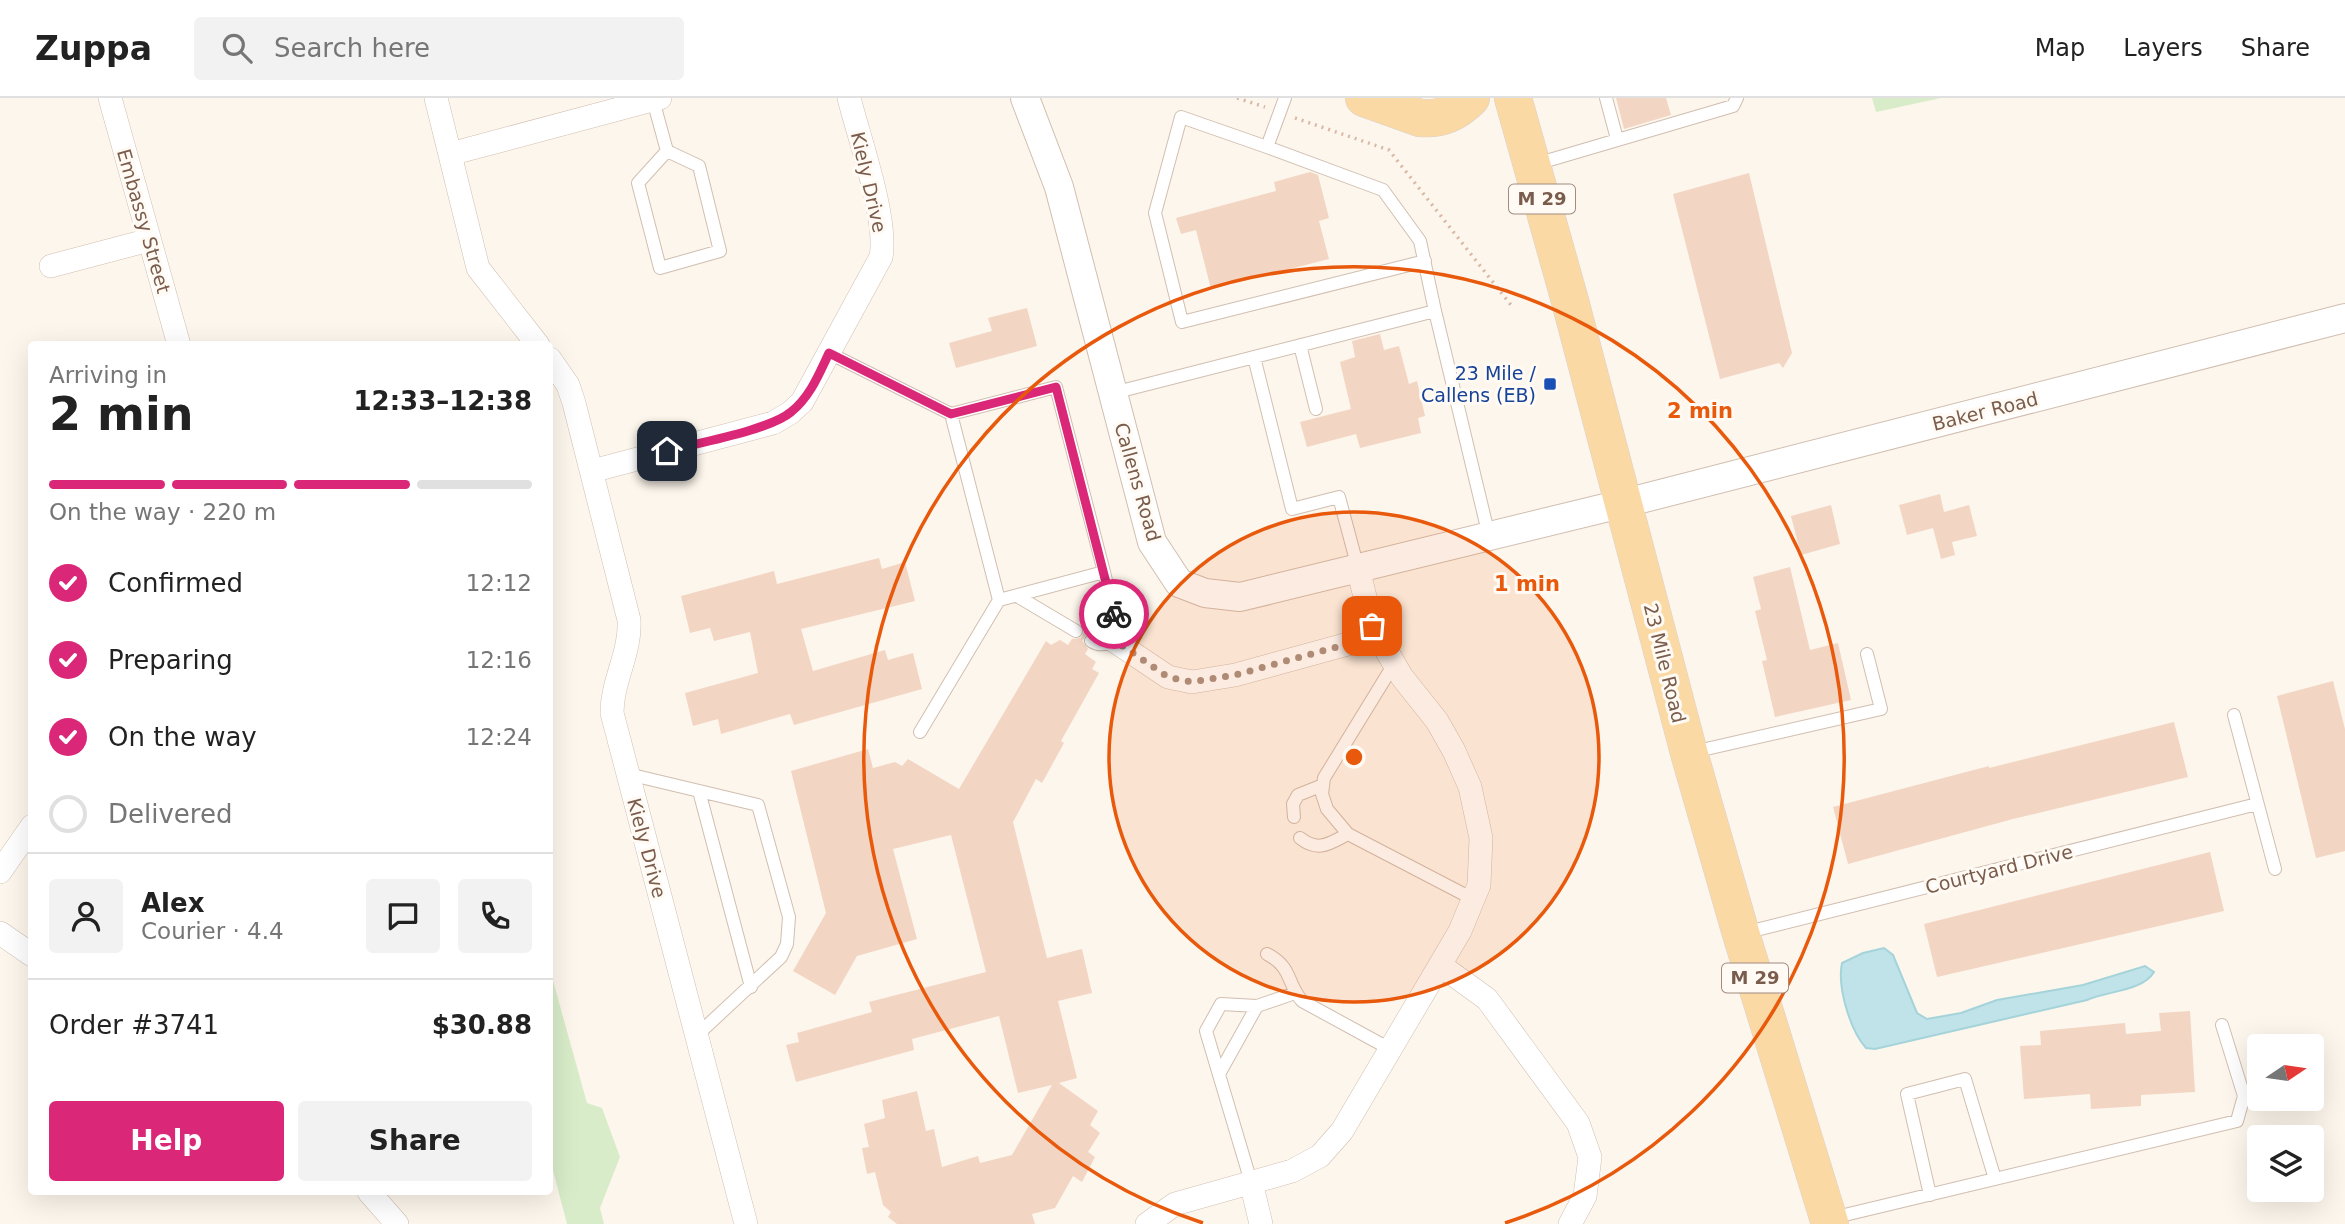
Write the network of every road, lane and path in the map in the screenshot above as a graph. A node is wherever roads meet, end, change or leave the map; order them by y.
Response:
1 (110, 98) edge
2 (436, 98) edge
3 (849, 98) edge
4 (1025, 98) edge
5 (1286, 98) edge
6 (1364, 98) edge
7 (1471, 98) edge
8 (1513, 98) edge
9 (1606, 98) edge
10 (1737, 98) edge
11 (656, 99) edge
12 (1617, 139) junction
13 (1267, 147) junction
14 (667, 151) junction
15 (450, 154) junction
16 (1532, 165) junction
17 (149, 240) junction
18 (1424, 261) junction
19 (51, 266) dead end
20 (1435, 311) junction
21 (2345, 318) edge
22 (178, 341) edge
23 (535, 341) edge
24 (1300, 345) junction
25 (829, 353) junction
26 (1254, 357) junction
27 (553, 363) edge
28 (1113, 393) junction
29 (1316, 409) dead end
30 (951, 414) junction
31 (592, 471) junction
32 (1625, 503) junction
33 (1489, 536) junction
34 (1358, 568) junction
35 (1104, 572) junction
36 (1017, 596) junction
37 (999, 600) junction
38 (1076, 631) dead end
39 (1377, 636) junction
40 (1102, 641) joint
41 (1867, 654) dead end
42 (1394, 664) junction
43 (2234, 715) dead end
44 (920, 732) dead end
45 (1689, 753) junction
46 (628, 774) junction
47 (1323, 785) junction
48 (699, 791) junction
49 (2257, 804) junction
50 (1294, 817) dead end
51 (28, 832) edge
52 (1349, 834) junction
53 (1300, 838) dead end
54 (2275, 869) dead end
55 (0, 872) edge
56 (1473, 899) junction
57 (0, 933) edge
58 (1741, 934) junction
59 (28, 951) edge
60 (1267, 954) dead end
61 (1440, 965) junction
62 (751, 987) junction
63 (1295, 993) junction
64 (1257, 1006) junction
65 (2222, 1025) dead end
66 (696, 1036) junction
67 (1390, 1049) junction
68 (1219, 1074) junction
69 (1995, 1179) junction
70 (1251, 1182) junction
71 (372, 1195) edge
72 (1930, 1195) junction
73 (1829, 1222) edge
74 (397, 1224) edge
75 (746, 1224) edge
76 (1147, 1224) edge
77 (1261, 1224) edge
78 (1570, 1224) edge

1 - 17 street, Embassy Street
2 - 15 street
3 - 25 street, Kiely Drive
4 - 28 street, Callens Road
5 - 13 lane
6 - 7 main road
8 - 16 main road, 23 Mile Road / M 29
9 - 12 lane
10 - 12 lane
11 - 14 lane
11 - 15 street
12 - 16 lane
13 - 18 lane
13 - 18 lane
14 - 14 lane
15 - 23 street
16 - 32 main road, 23 Mile Road / M 29
17 - 19 street
17 - 22 street, Embassy Street
18 - 20 lane
20 - 24 lane
20 - 33 lane
21 - 32 street, Baker Road
24 - 26 lane
24 - 29 lane
25 - 30 lane
25 - 31 street, Kiely Drive
26 - 28 lane
26 - 34 lane
27 - 31 street, Kiely Drive
28 - 34 street, Callens Road
30 - 35 lane
30 - 37 lane
31 - 46 street, Kiely Drive
32 - 33 street, Callens Road
32 - 45 main road, 23 Mile Road / M 29
33 - 34 street, Callens Road
34 - 39 street
35 - 36 lane
35 - 40 lane
36 - 37 lane
36 - 38 lane
37 - 44 lane
39 - 40 street
39 - 42 street
41 - 45 lane
42 - 47 lane
42 - 56 street
43 - 49 lane
45 - 58 main road, 23 Mile Road / M 29
46 - 48 lane
46 - 66 street, Kiely Drive
47 - 50 lane
47 - 52 lane
48 - 62 lane
48 - 62 lane
49 - 54 lane
49 - 58 lane, Courtyard Drive
51 - 55 street
52 - 53 lane
52 - 56 lane
56 - 61 street
57 - 59 street
58 - 73 main road, 23 Mile Road / M 29
60 - 63 lane
61 - 67 street
61 - 78 street
62 - 66 lane
63 - 64 lane
63 - 67 lane
64 - 68 lane
64 - 68 lane
65 - 69 lane
66 - 75 street, Kiely Drive
67 - 70 street
68 - 70 lane
69 - 72 lane
69 - 72 lane
70 - 76 street
70 - 77 street
71 - 74 street
72 - 73 lane

